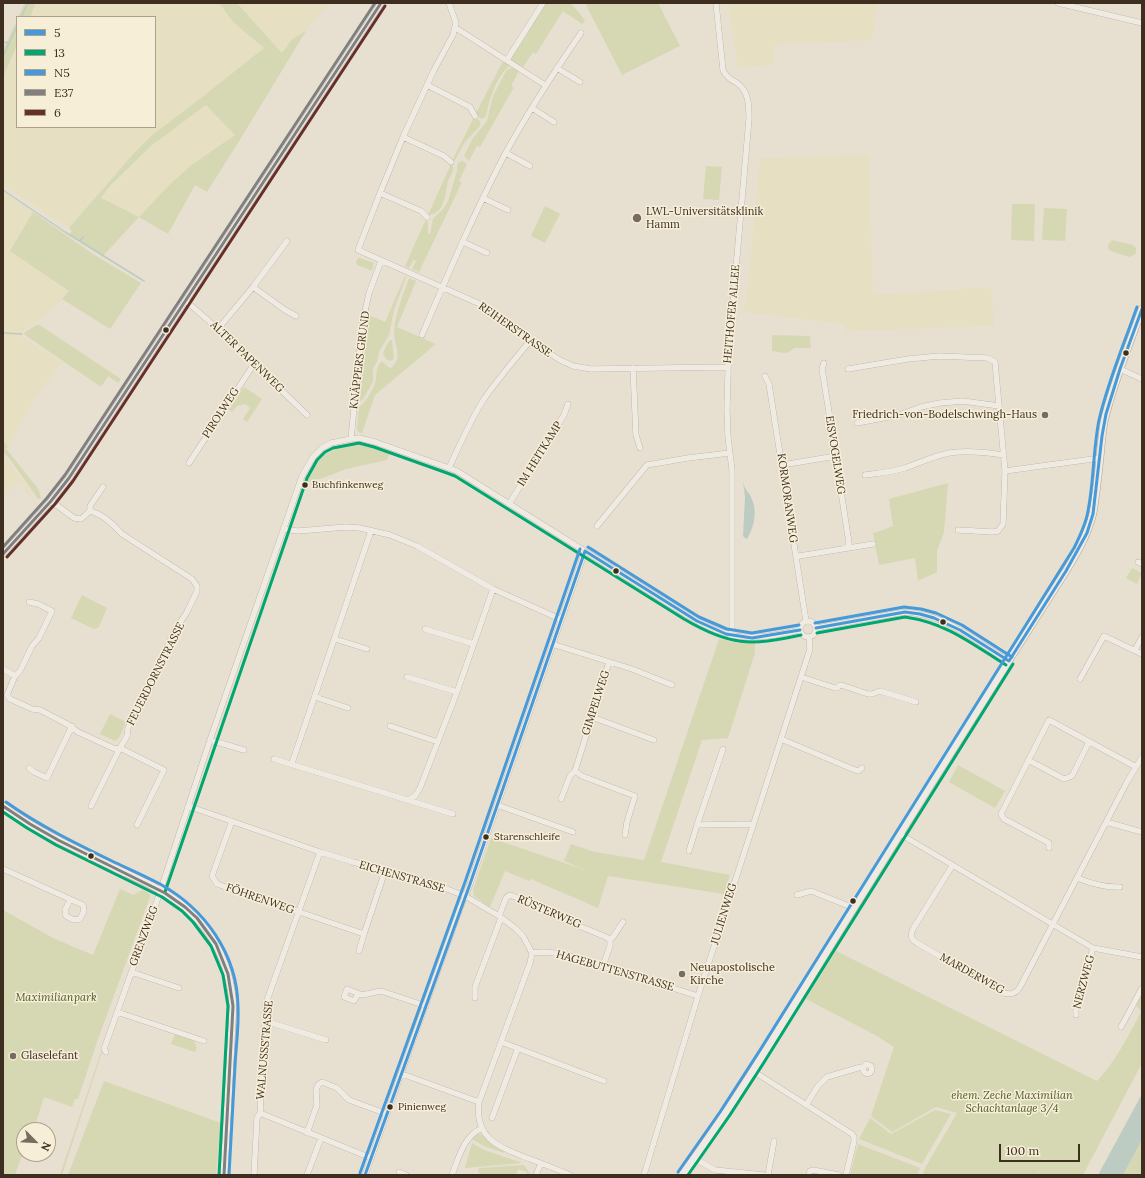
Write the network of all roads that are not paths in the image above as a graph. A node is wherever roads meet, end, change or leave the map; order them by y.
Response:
1 (381, 3) edge
2 (449, 3) edge
3 (543, 3) edge
4 (716, 3) edge
5 (1058, 3) edge
6 (1142, 23) edge
7 (456, 28) junction
8 (581, 32) dead end
9 (507, 60) junction
10 (557, 68) junction
11 (580, 82) dead end
12 (427, 85) junction
13 (545, 85) junction
14 (532, 108) junction
15 (475, 116) dead end
16 (554, 122) dead end
17 (403, 138) junction
18 (506, 153) junction
19 (451, 162) dead end
20 (530, 166) dead end
21 (380, 193) junction
22 (483, 198) junction
23 (508, 210) dead end
24 (427, 217) dead end
25 (287, 241) dead end
26 (463, 242) junction
27 (487, 253) dead end
28 (381, 261) junction
29 (253, 287) junction
30 (443, 287) junction
31 (186, 301) junction
32 (1142, 309) edge
33 (296, 316) dead end
34 (218, 329) junction
35 (422, 334) dead end
36 (530, 341) junction
37 (824, 363) dead end
38 (254, 364) junction
39 (728, 367) junction
40 (633, 368) junction
41 (848, 369) dead end
42 (1120, 369) junction
43 (765, 376) dead end
44 (1142, 379) edge
45 (568, 404) dead end
46 (999, 406) junction
47 (307, 415) dead end
48 (857, 423) dead end
49 (351, 439) junction
50 (640, 448) dead end
51 (730, 453) junction
52 (1004, 455) junction
53 (836, 456) junction
54 (1100, 458) junction
55 (189, 463) dead end
56 (782, 465) junction
57 (449, 468) junction
58 (1005, 471) junction
59 (866, 475) dead end
60 (103, 487) dead end
61 (51, 501) junction
62 (508, 504) junction
63 (90, 511) junction
64 (597, 526) dead end
65 (283, 529) junction
66 (958, 530) dead end
67 (371, 531) junction
68 (873, 544) dead end
69 (847, 548) junction
70 (585, 551) junction
71 (3, 554) edge
72 (796, 558) junction
73 (493, 589) junction
74 (29, 602) dead end
75 (560, 619) junction
76 (806, 621) junction
77 (425, 628) dead end
78 (816, 628) junction
79 (800, 630) junction
80 (732, 636) junction
81 (810, 637) junction
82 (1142, 637) edge
83 (335, 639) junction
84 (474, 644) junction
85 (552, 644) junction
86 (367, 649) dead end
87 (1135, 650) junction
88 (1142, 654) edge
89 (1009, 661) junction
90 (609, 662) junction
91 (3, 669) edge
92 (15, 676) junction
93 (407, 677) dead end
94 (800, 677) junction
95 (1080, 679) dead end
96 (672, 685) dead end
97 (457, 692) junction
98 (315, 697) junction
99 (5, 698) edge
100 (916, 702) dead end
101 (348, 708) dead end
102 (592, 717) junction
103 (72, 726) junction
104 (390, 726) dead end
105 (781, 739) junction
106 (210, 740) junction
107 (654, 740) dead end
108 (438, 742) junction
109 (1089, 742) junction
110 (120, 748) junction
111 (723, 749) dead end
112 (244, 750) dead end
113 (1142, 757) edge
114 (274, 758) dead end
115 (1028, 760) junction
116 (292, 763) junction
117 (1136, 767) junction
118 (29, 768) dead end
119 (862, 768) dead end
120 (575, 771) junction
121 (561, 799) dead end
122 (408, 800) junction
123 (498, 805) junction
124 (3, 806) edge
125 (91, 806) dead end
126 (188, 806) junction
127 (454, 814) dead end
128 (232, 821) junction
129 (1106, 822) junction
130 (753, 824) junction
131 (137, 825) dead end
132 (697, 825) junction
133 (573, 832) dead end
134 (1142, 832) edge
135 (900, 834) junction
136 (625, 835) dead end
137 (1049, 848) dead end
138 (689, 851) dead end
139 (320, 852) junction
140 (952, 866) junction
141 (3, 869) edge
142 (385, 871) junction
143 (1077, 878) junction
144 (1120, 887) dead end
145 (160, 890) junction
146 (797, 895) dead end
147 (465, 896) junction
148 (70, 900) dead end
149 (854, 908) junction
150 (299, 913) junction
151 (500, 917) junction
152 (623, 922) dead end
153 (1053, 924) junction
154 (364, 934) junction
155 (610, 940) junction
156 (1093, 948) junction
157 (359, 951) dead end
158 (532, 953) junction
159 (1142, 957) edge
160 (603, 966) junction
161 (131, 972) junction
162 (179, 988) dead end
163 (1142, 988) edge
164 (358, 994) dead end
165 (698, 996) junction
166 (475, 998) dead end
167 (426, 1006) junction
168 (117, 1012) junction
169 (1076, 1015) dead end
170 (265, 1021) junction
171 (1121, 1027) dead end
172 (326, 1040) dead end
173 (204, 1041) dead end
174 (501, 1042) junction
175 (518, 1048) junction
176 (106, 1052) dead end
177 (863, 1068) dead end
178 (753, 1071) junction
179 (402, 1074) junction
180 (604, 1081) dead end
181 (479, 1102) junction
182 (806, 1105) junction
183 (260, 1113) junction
184 (387, 1114) junction
185 (492, 1118) dead end
186 (482, 1128) junction
187 (307, 1133) junction
188 (321, 1138) junction
189 (774, 1141) dead end
190 (371, 1158) junction
191 (694, 1158) junction
192 (541, 1163) junction
193 (398, 1172) dead end
194 (224, 1175) edge
195 (254, 1175) edge
196 (307, 1175) edge
197 (365, 1175) edge
198 (406, 1175) edge
199 (452, 1175) edge
200 (536, 1175) edge
201 (570, 1175) edge
202 (644, 1175) edge
203 (682, 1175) edge
204 (764, 1175) edge
205 (768, 1175) edge
206 (808, 1175) edge
207 (839, 1175) edge
208 (846, 1175) edge

1 - 31 street
2 - 7 street
3 - 9 street
4 - 39 street, HEITHOFER ALLEE
5 - 6 street
7 - 9 street
7 - 12 street
8 - 10 street
9 - 13 street
10 - 11 street
10 - 13 street
12 - 15 street
12 - 17 street
13 - 14 street
14 - 16 street
14 - 18 street
17 - 19 street
17 - 21 street
18 - 20 street
18 - 22 street
21 - 24 street
21 - 28 street, REIHERSTRASSE
22 - 23 street
22 - 26 street
25 - 29 street
26 - 27 street
26 - 30 street
28 - 30 street, REIHERSTRASSE
28 - 49 street, KNÄPPERS GRUND
29 - 33 street
29 - 34 street
30 - 35 street
30 - 36 street, REIHERSTRASSE
31 - 34 street, ALTER PAPENWEG
31 - 61 street
32 - 42 street
34 - 38 street, ALTER PAPENWEG
36 - 40 street, REIHERSTRASSE
36 - 57 street
37 - 53 street, EISVOGELWEG
38 - 47 street, ALTER PAPENWEG
38 - 55 street, PIROLWEG
39 - 40 street, REIHERSTRASSE
39 - 51 street, HEITHOFER ALLEE
40 - 50 street
41 - 46 street
42 - 44 street
42 - 54 street
43 - 56 street, KORMORANWEG
45 - 62 street, IM HEITKAMP
46 - 48 street
46 - 52 street
49 - 57 street
49 - 65 street, GRENZWEG
51 - 64 street
51 - 80 street, HEITHOFER ALLEE
52 - 58 street
52 - 59 street
53 - 56 street
53 - 69 street, EISVOGELWEG
54 - 58 street
54 - 89 street
56 - 72 street, KORMORANWEG
57 - 62 street
58 - 66 street
60 - 63 street
61 - 63 street
61 - 71 street
62 - 70 street
63 - 110 street, FEUERDORNSTRASSE
65 - 67 street
65 - 106 street, GRENZWEG
67 - 73 street
67 - 83 street
68 - 69 street
69 - 72 street
70 - 75 street
70 - 80 street
72 - 76 street, KORMORANWEG
73 - 75 street
73 - 84 street
74 - 92 street
75 - 85 street
76 - 78 street
76 - 79 street
77 - 84 street
78 - 81 street
78 - 89 street
79 - 80 street
79 - 81 street
81 - 94 street, JULIENWEG
82 - 87 street
83 - 86 street
83 - 98 street
84 - 97 street
85 - 90 street, GIMPELWEG
85 - 123 street
87 - 88 street
87 - 95 street
89 - 135 street
90 - 96 street
90 - 102 street, GIMPELWEG
91 - 92 street
92 - 99 street
93 - 97 street
94 - 100 street
94 - 105 street, JULIENWEG
97 - 108 street
98 - 101 street
98 - 116 street
99 - 103 street
102 - 107 street
102 - 120 street, GIMPELWEG
103 - 110 street
103 - 118 street
104 - 108 street
105 - 119 street
105 - 130 street, JULIENWEG
106 - 112 street
106 - 126 street, GRENZWEG
108 - 122 street
109 - 115 street
109 - 115 street
109 - 117 street
110 - 125 street
110 - 131 street
111 - 132 street
113 - 117 street, MARDERWEG
114 - 116 street
115 - 137 street
116 - 122 street
117 - 129 street, MARDERWEG
120 - 121 street, GIMPELWEG
120 - 136 street
122 - 127 street
123 - 133 street
123 - 147 street
124 - 145 street
126 - 128 street, EICHENSTRASSE
126 - 145 street, GRENZWEG
128 - 139 street, EICHENSTRASSE
128 - 150 street, FÖHRENWEG
129 - 134 street
129 - 143 street, MARDERWEG
130 - 132 street
130 - 165 street, JULIENWEG
132 - 138 street
135 - 140 street
135 - 149 street
139 - 142 street, EICHENSTRASSE
139 - 150 street, WALNUSSSTRASSE
140 - 153 street
140 - 153 street, MARDERWEG
141 - 148 street
142 - 147 street, EICHENSTRASSE
142 - 154 street
143 - 144 street
143 - 153 street, MARDERWEG
145 - 161 street, GRENZWEG
145 - 194 street
146 - 149 street
147 - 151 street, EICHENSTRASSE
147 - 167 street
149 - 178 street
150 - 154 street, FÖHRENWEG
150 - 170 street, WALNUSSSTRASSE
151 - 155 street, RÜSTERWEG
151 - 158 street, EICHENSTRASSE
151 - 166 street
152 - 155 street
153 - 156 street
154 - 157 street
155 - 160 street
156 - 159 street
156 - 169 street, NERZWEG
158 - 160 street, HAGEBUTTENSTRASSE
158 - 174 street
160 - 165 street, HAGEBUTTENSTRASSE
161 - 162 street
161 - 168 street, GRENZWEG
163 - 171 street
164 - 167 street
165 - 202 street, JULIENWEG
167 - 179 street
168 - 173 street
168 - 176 street, GRENZWEG
170 - 172 street
170 - 183 street, WALNUSSSTRASSE
174 - 175 street
174 - 181 street
175 - 180 street
175 - 185 street
177 - 182 street
178 - 182 street
178 - 191 street
179 - 181 street
179 - 184 street
181 - 186 street
182 - 208 street
183 - 187 street, WALNUSSSTRASSE
183 - 195 street
184 - 187 street
184 - 190 street
186 - 192 street
186 - 199 street
187 - 188 street, WALNUSSSTRASSE
188 - 190 street, WALNUSSSTRASSE
188 - 196 street
189 - 205 street
190 - 197 street
191 - 203 street
191 - 204 street
192 - 200 street
192 - 201 street
193 - 198 street
206 - 207 street

